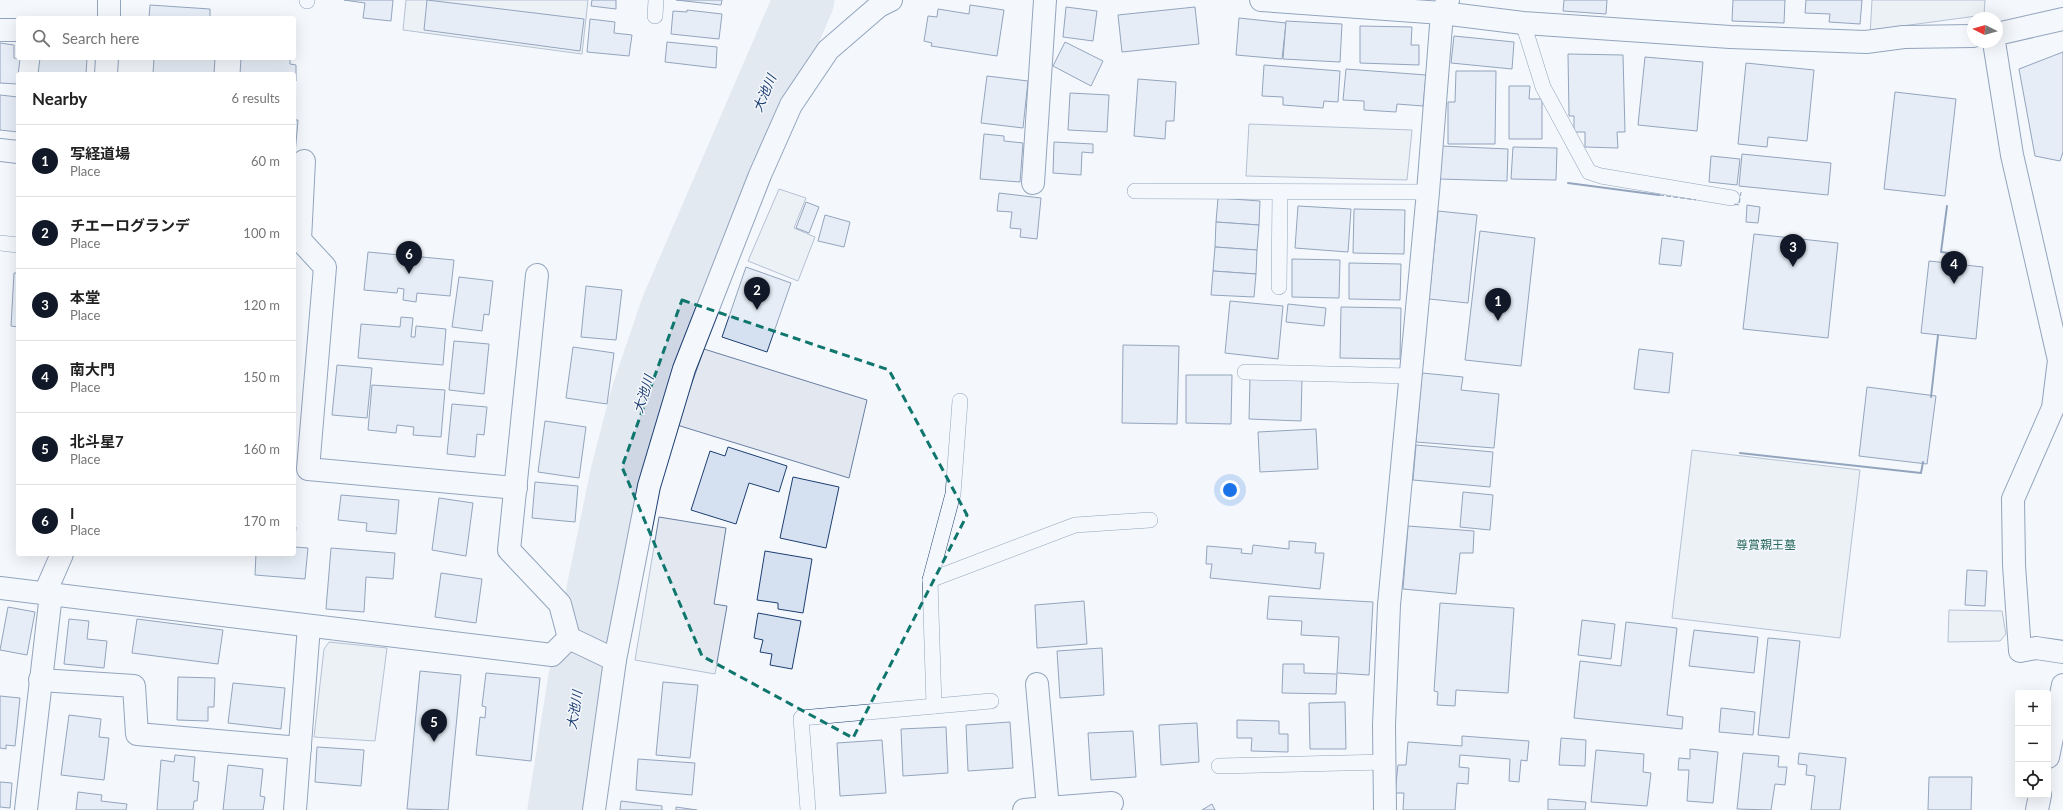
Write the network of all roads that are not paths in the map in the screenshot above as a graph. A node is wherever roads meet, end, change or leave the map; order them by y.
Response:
1 (109, 0) edge
2 (656, 0) edge
3 (891, 0) edge
4 (1045, 0) edge
5 (1261, 0) edge
6 (1445, 6) edge
7 (109, 16) edge
8 (655, 16) dead end
9 (2063, 19) edge
10 (1523, 23) junction
11 (0, 30) edge
12 (16, 30) edge
13 (2003, 33) edge
14 (1967, 36) edge
15 (1995, 48) edge
16 (107, 60) edge
17 (106, 72) edge
18 (0, 150) edge
19 (16, 152) edge
20 (304, 161) dead end
21 (1033, 184) dead end
22 (1135, 191) dead end
23 (1280, 192) junction
24 (1428, 192) junction
25 (1732, 198) dead end
26 (0, 243) edge
27 (16, 245) edge
28 (537, 275) dead end
29 (1279, 287) dead end
30 (1245, 372) dead end
31 (1410, 376) junction
32 (960, 401) dead end
33 (516, 488) junction
34 (1150, 520) dead end
35 (61, 556) edge
36 (930, 580) junction
37 (0, 588) edge
38 (48, 594) junction
39 (308, 626) junction
40 (569, 638) junction
41 (2063, 652) edge
42 (608, 657) junction
43 (40, 680) junction
44 (1037, 684) dead end
45 (2063, 685) edge
46 (991, 701) dead end
47 (934, 706) junction
48 (2051, 743) edge
49 (300, 748) junction
50 (1385, 762) junction
51 (1219, 766) dead end
52 (2039, 798) edge
53 (1112, 803) dead end
54 (1048, 809) edge
55 (26, 810) edge
56 (295, 810) edge
57 (594, 810) edge
58 (808, 810) edge
59 (1024, 810) edge
60 (1385, 810) edge
61 (2037, 810) edge

1 - 7 main road
2 - 8 lane
3 - 42 main road
4 - 21 main road
5 - 6 main road
6 - 10 main road
6 - 24 main road
9 - 13 main road
10 - 14 main road
10 - 25 lane
11 - 12 main road
15 - 41 main road
16 - 17 main road
18 - 19 main road
20 - 33 main road
22 - 23 lane
23 - 24 lane
23 - 29 lane
24 - 31 main road
26 - 27 lane
28 - 33 main road
30 - 31 lane
31 - 50 main road
32 - 36 lane
33 - 40 main road
34 - 36 lane
35 - 38 main road
36 - 47 lane
37 - 38 main road
38 - 39 main road
38 - 43 main road
39 - 40 main road
39 - 49 main road
40 - 42 main road
42 - 57 main road
43 - 49 main road
43 - 55 main road
44 - 54 main road
45 - 48 main road
46 - 47 lane
47 - 58 lane
49 - 56 main road
50 - 51 lane
50 - 60 main road
52 - 61 main road
53 - 54 main road
54 - 59 main road

